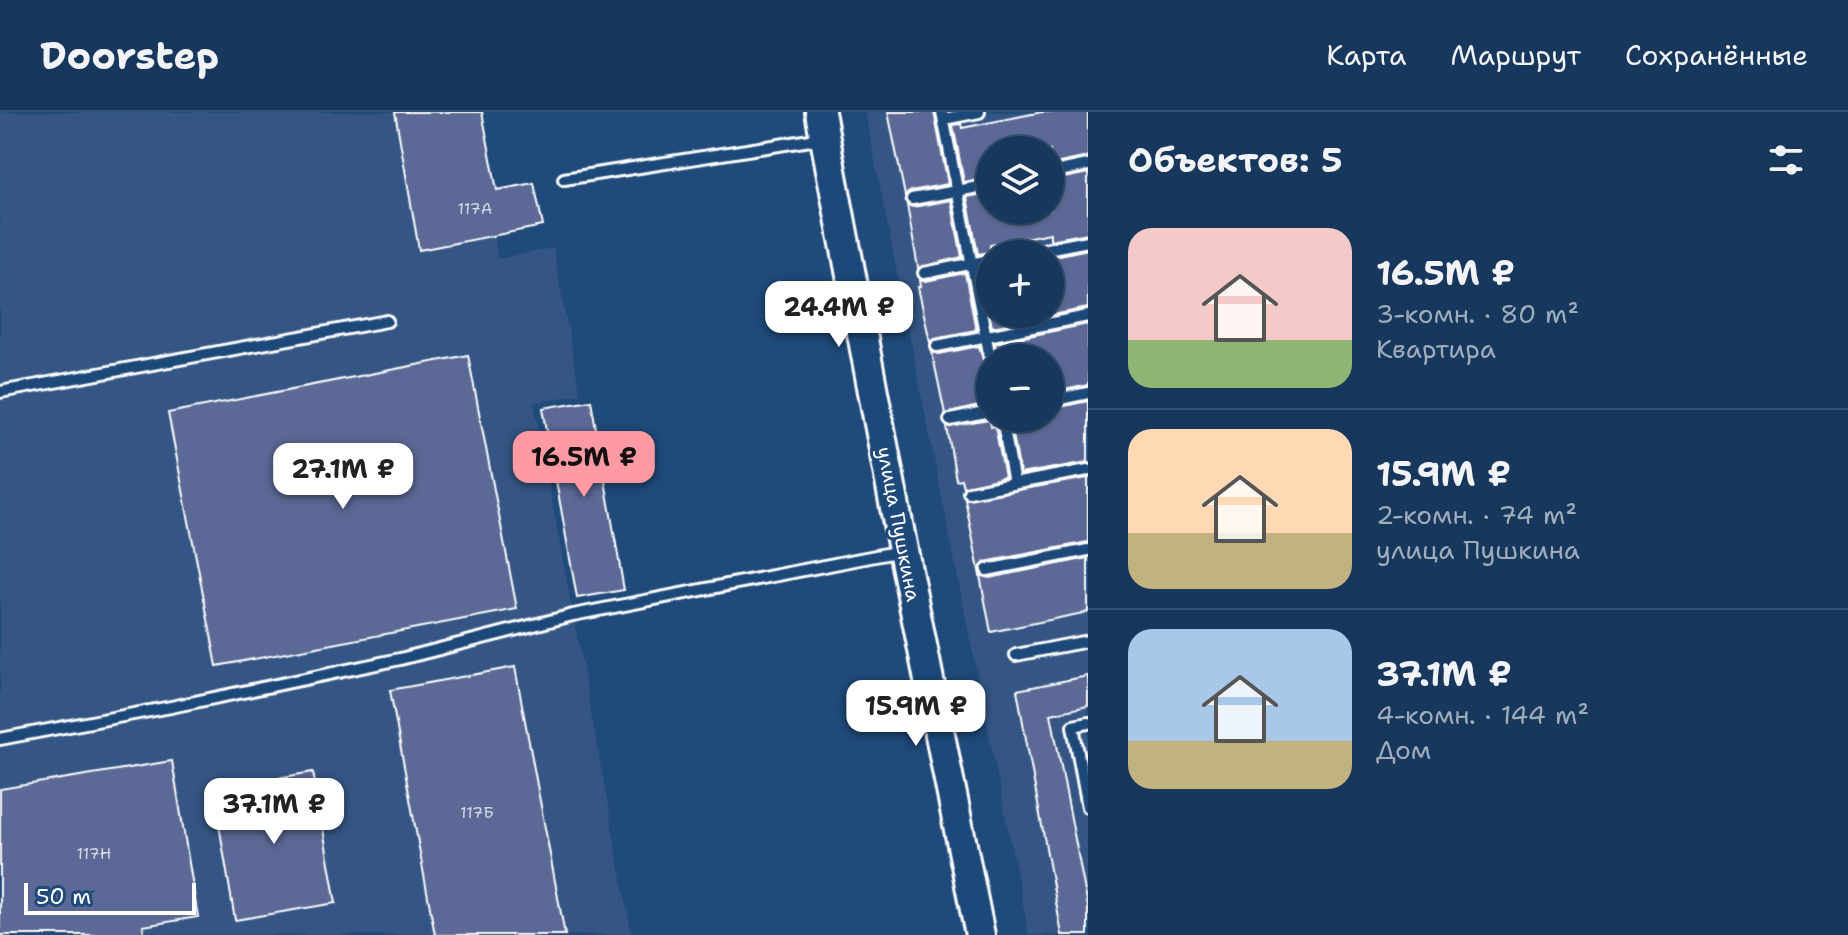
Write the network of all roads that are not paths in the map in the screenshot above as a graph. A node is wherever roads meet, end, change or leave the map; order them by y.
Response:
1 (979, 112) edge
2 (943, 116) edge
3 (823, 125) edge
4 (1088, 165) edge
5 (1064, 170) edge
6 (564, 179) dead end
7 (976, 188) edge
8 (958, 191) junction
9 (912, 199) dead end
10 (1088, 241) edge
11 (1064, 246) edge
12 (976, 263) edge
13 (972, 264) junction
14 (924, 273) dead end
15 (1088, 316) edge
16 (387, 321) dead end
17 (986, 337) junction
18 (987, 344) edge
19 (937, 346) dead end
20 (0, 392) edge
21 (1088, 393) edge
22 (1064, 398) edge
23 (976, 415) edge
24 (950, 420) dead end
25 (1005, 432) edge
26 (1088, 470) edge
27 (1014, 484) junction
28 (969, 492) dead end
29 (903, 550) junction
30 (1088, 550) edge
31 (987, 570) dead end
32 (1088, 641) edge
33 (1016, 655) dead end
34 (1088, 723) edge
35 (0, 739) edge
36 (1088, 807) edge
37 (980, 935) edge

1 - 2 lane
2 - 8 lane
3 - 6 lane
3 - 29 main road, улица Пушкина
4 - 5 lane
7 - 8 lane
8 - 9 lane
8 - 13 lane
10 - 11 lane
12 - 13 lane
13 - 14 lane
13 - 17 lane
15 - 17 lane
16 - 20 lane
17 - 18 lane
17 - 19 lane
21 - 22 lane
23 - 24 lane
25 - 27 lane
26 - 27 lane
27 - 28 lane
29 - 35 lane
29 - 37 main road, улица Пушкина
30 - 31 lane
32 - 33 lane
34 - 36 lane

